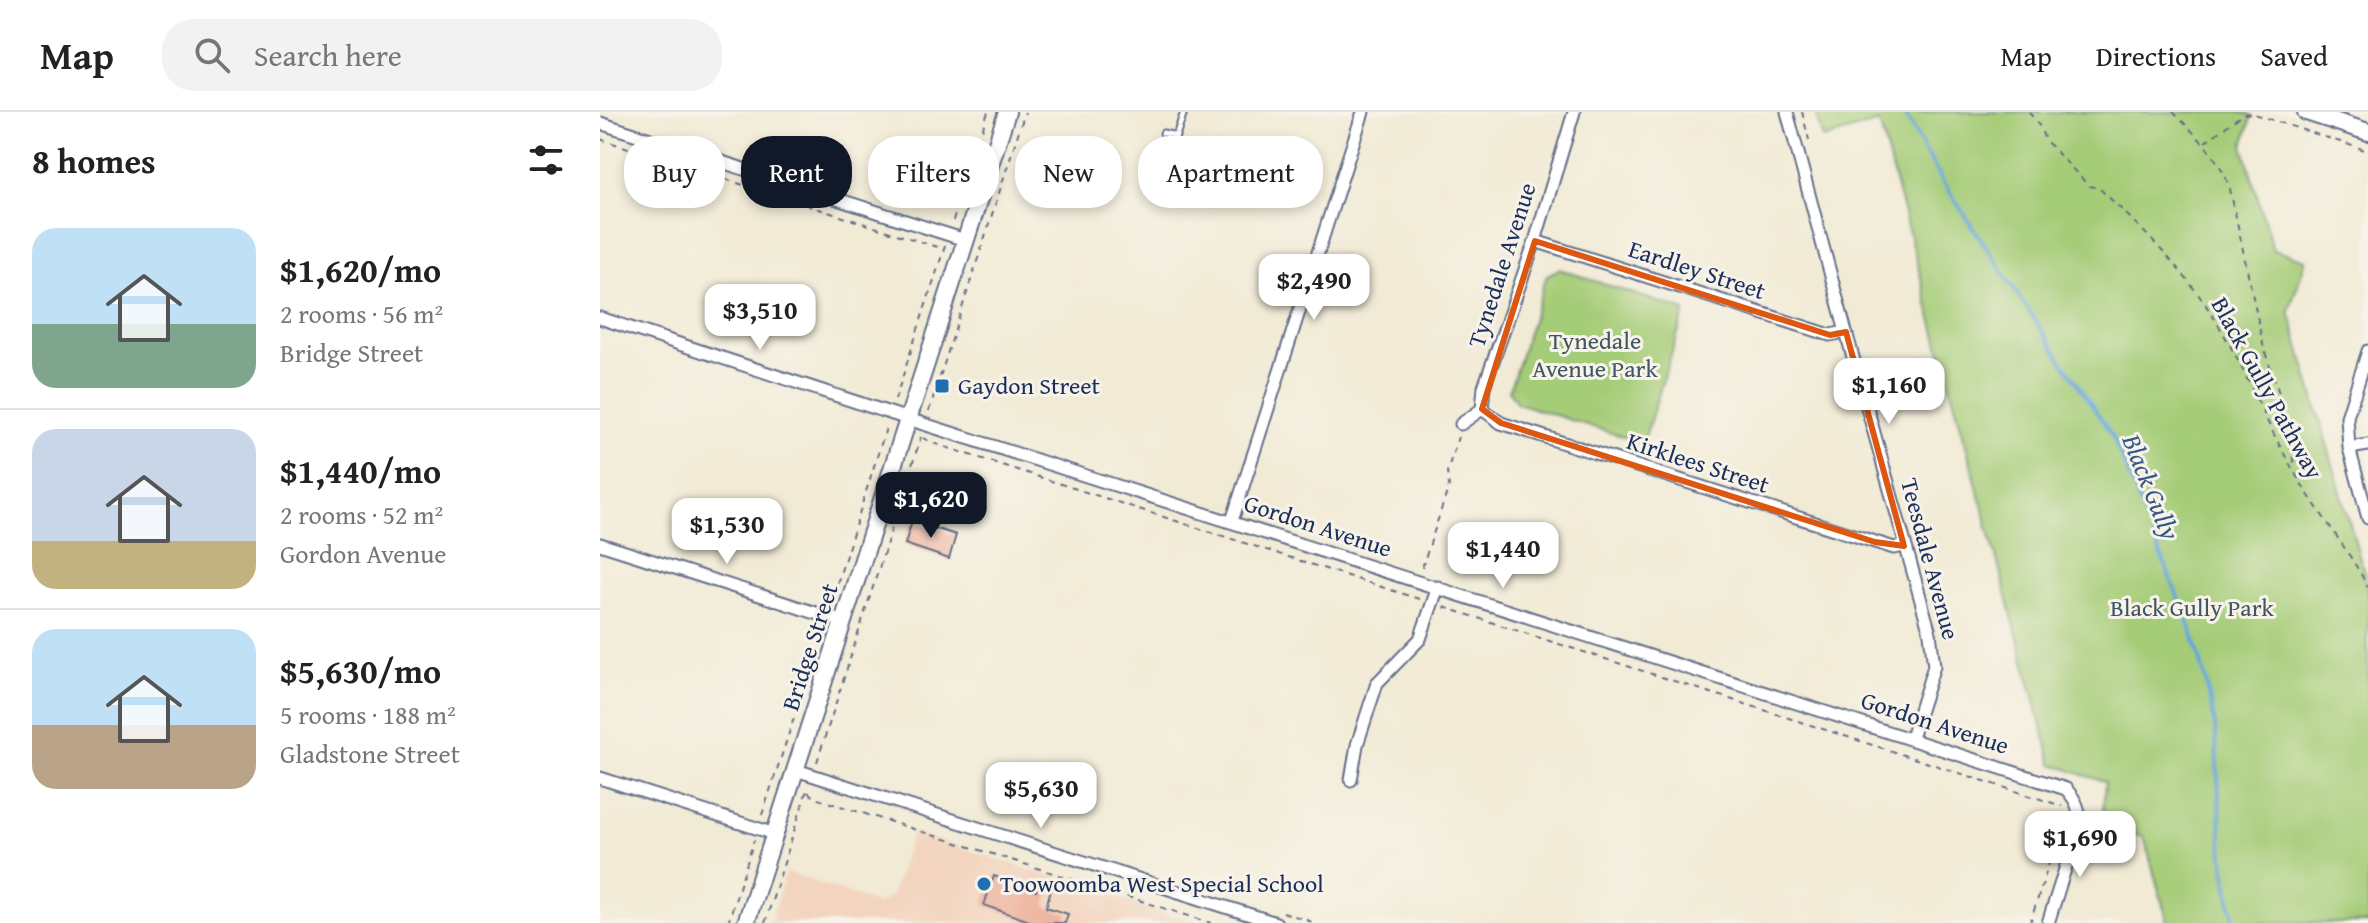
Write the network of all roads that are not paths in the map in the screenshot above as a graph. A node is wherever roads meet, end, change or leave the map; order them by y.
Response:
1 (1007, 112) edge
2 (1184, 112) edge
3 (1363, 112) edge
4 (1574, 112) edge
5 (1787, 112) edge
6 (2306, 112) edge
7 (600, 123) edge
8 (2368, 132) edge
9 (1163, 133) dead end
10 (1176, 136) joint
11 (957, 237) junction
12 (1535, 241) junction
13 (600, 318) edge
14 (1846, 332) junction
15 (2368, 351) edge
16 (1482, 409) junction
17 (917, 422) junction
18 (1461, 424) road end
19 (2368, 445) edge
20 (2349, 448) junction
21 (2368, 518) edge
22 (1232, 521) junction
23 (600, 544) edge
24 (1904, 546) junction
25 (1438, 587) junction
26 (844, 622) junction
27 (1911, 738) junction
28 (796, 770) junction
29 (600, 778) edge
30 (1351, 780) dead end
31 (775, 834) junction
32 (746, 923) edge
33 (1276, 923) edge
34 (2048, 923) edge

1 - 11 main road, Bridge Street
2 - 10 lane
3 - 22 street
4 - 12 street, Tynedale Avenue
5 - 14 street, Teesdale Avenue
6 - 8 main road
7 - 11 street
9 - 10 lane
11 - 17 main road, Bridge Street
12 - 14 street, Eardley Street
12 - 16 street, Tynedale Avenue
13 - 17 street
14 - 24 street, Teesdale Avenue
15 - 20 street
16 - 18 street
16 - 24 street, Kirklees Street
17 - 22 street, Gordon Avenue
17 - 26 main road, Bridge Street
19 - 20 street
20 - 21 street
22 - 25 street, Gordon Avenue
23 - 26 street
24 - 27 street, Teesdale Avenue
25 - 27 street, Gordon Avenue
25 - 30 street
26 - 28 main road, Bridge Street
27 - 34 street, Gordon Avenue
28 - 31 main road, Bridge Street
28 - 33 street
29 - 31 street
31 - 32 main road, Bridge Street

